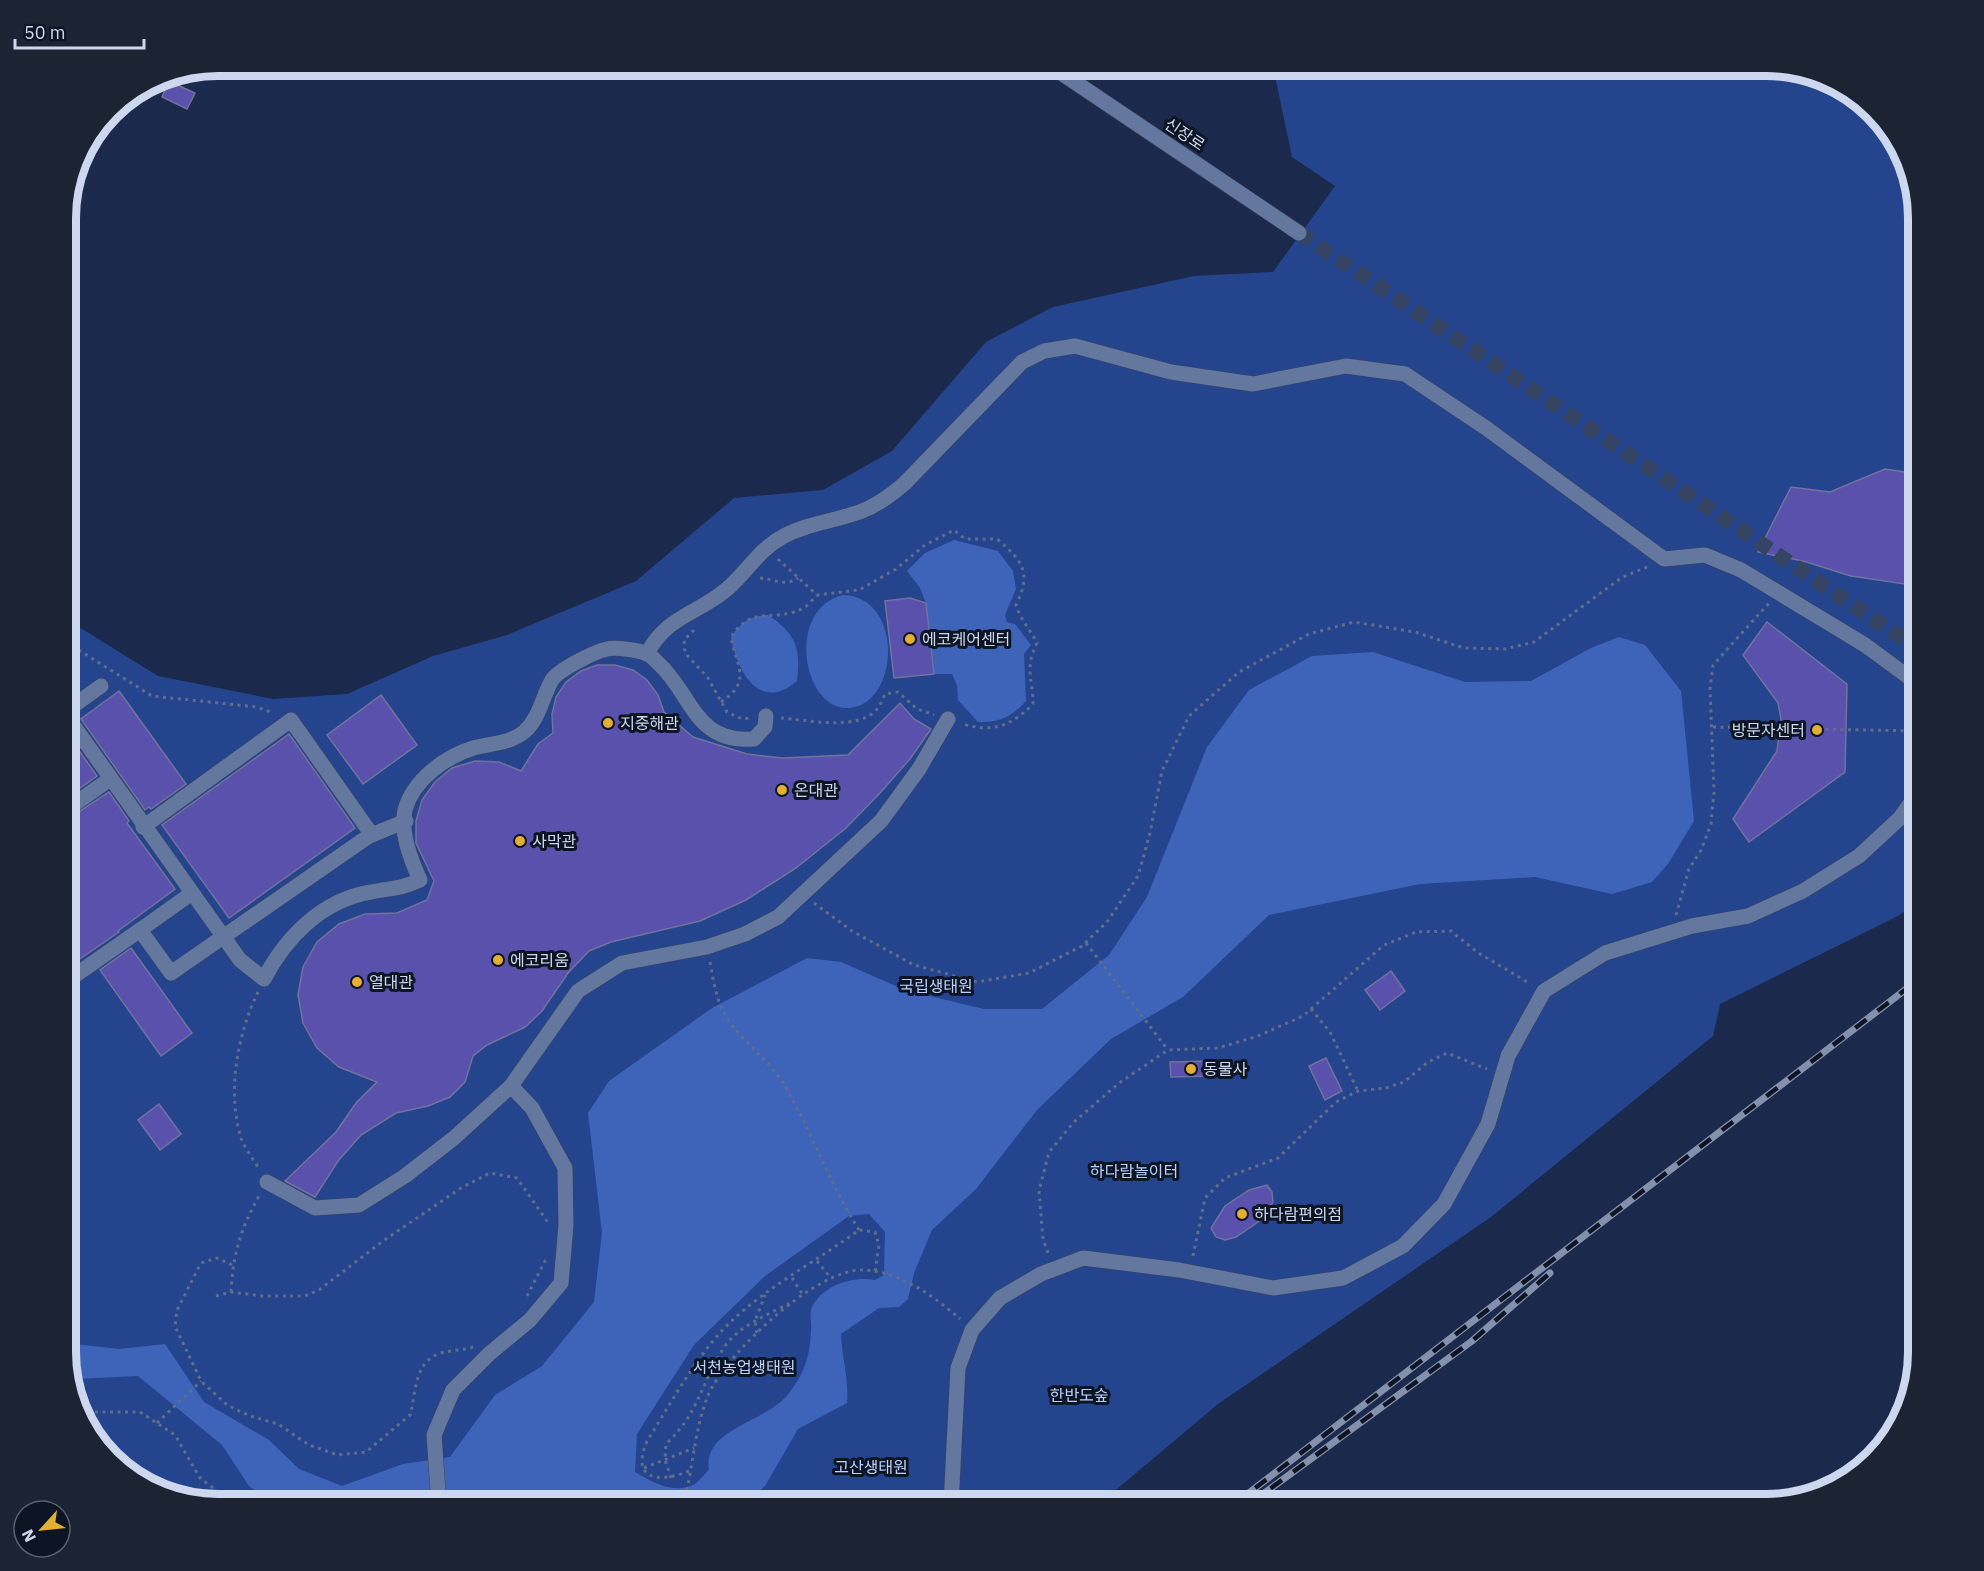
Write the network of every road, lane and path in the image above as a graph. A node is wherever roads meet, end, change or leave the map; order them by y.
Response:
1 (1066, 76) edge
2 (1299, 232) tunnel mouth
3 (765, 548) junction
4 (1664, 559) junction
5 (798, 578) junction
6 (756, 580) dead end
7 (1778, 592) junction
8 (817, 595) junction
9 (701, 625) dead end
10 (77, 649) edge
11 (647, 654) junction
12 (1908, 677) edge
13 (101, 686) dead end
14 (722, 702) junction
15 (77, 703) edge
16 (766, 716) junction
17 (948, 719) junction
18 (291, 720) junction
19 (1713, 727) dead end
20 (1908, 730) edge
21 (77, 731) edge
22 (110, 779) junction
23 (77, 802) edge
24 (1908, 807) edge
25 (405, 821) junction
26 (143, 827) junction
27 (372, 835) junction
28 (192, 893) junction
29 (804, 896) junction
30 (140, 930) junction
31 (1674, 932) junction
32 (224, 937) junction
33 (1086, 943) junction
34 (707, 947) junction
35 (77, 974) edge
36 (264, 979) junction
37 (1544, 991) junction
38 (1311, 1009) junction
39 (1168, 1050) junction
40 (1502, 1076) junction
41 (511, 1086) junction
42 (1358, 1091) junction
43 (267, 1182) junction
44 (859, 1230) junction
45 (549, 1232) dead end
46 (550, 1250) dead end
47 (817, 1261) junction
48 (232, 1265) junction
49 (1054, 1269) junction
50 (875, 1272) junction
51 (1190, 1272) junction
52 (791, 1277) junction
53 (830, 1277) junction
54 (231, 1292) junction
55 (766, 1294) junction
56 (216, 1296) dead end
57 (803, 1296) junction
58 (525, 1300) dead end
59 (755, 1321) junction
60 (972, 1330) junction
61 (757, 1333) junction
62 (473, 1347) dead end
63 (201, 1381) junction
64 (90, 1412) edge
65 (157, 1424) junction
66 (694, 1448) junction
67 (665, 1460) junction
68 (644, 1468) junction
69 (689, 1471) junction
70 (671, 1478) junction
71 (221, 1494) edge
72 (439, 1494) edge
73 (685, 1494) edge
74 (952, 1494) edge

1 - 2 street, 신장로
3 - 4 street
3 - 5 path
3 - 11 street
4 - 7 street
4 - 33 path
5 - 6 path
5 - 8 path
7 - 12 street
7 - 31 path
8 - 14 path
8 - 17 path
9 - 14 path
10 - 18 path
11 - 16 street
11 - 25 street
13 - 15 street
14 - 16 path
16 - 17 path
17 - 29 street
18 - 26 street
18 - 27 street
19 - 20 path
21 - 22 street
22 - 23 street
22 - 26 street
24 - 31 street
25 - 27 street
25 - 36 street
26 - 28 street
27 - 32 street
28 - 30 street
28 - 32 street
29 - 33 path
29 - 34 street
30 - 32 street
30 - 35 street
31 - 37 street
32 - 36 street
33 - 39 path
34 - 41 street
34 - 44 path
36 - 43 path
37 - 38 path
37 - 40 street
38 - 39 path
38 - 42 path
39 - 49 path
40 - 42 path
40 - 51 street
41 - 43 street
41 - 72 street
42 - 51 path
43 - 48 path
44 - 47 path
44 - 50 path
45 - 54 path
46 - 58 path
47 - 52 path
47 - 53 path
48 - 54 path
48 - 63 path
49 - 51 street
49 - 60 street
50 - 53 path
50 - 60 path
52 - 55 path
52 - 57 path
53 - 57 path
54 - 56 path
55 - 59 path
55 - 68 path
57 - 59 path
57 - 61 path
59 - 61 path
59 - 67 path
60 - 74 street
61 - 66 path
62 - 63 path
63 - 65 path
64 - 65 path
65 - 71 path
66 - 67 path
66 - 69 path
67 - 68 path
67 - 70 path
68 - 70 path
69 - 70 path
69 - 73 path

